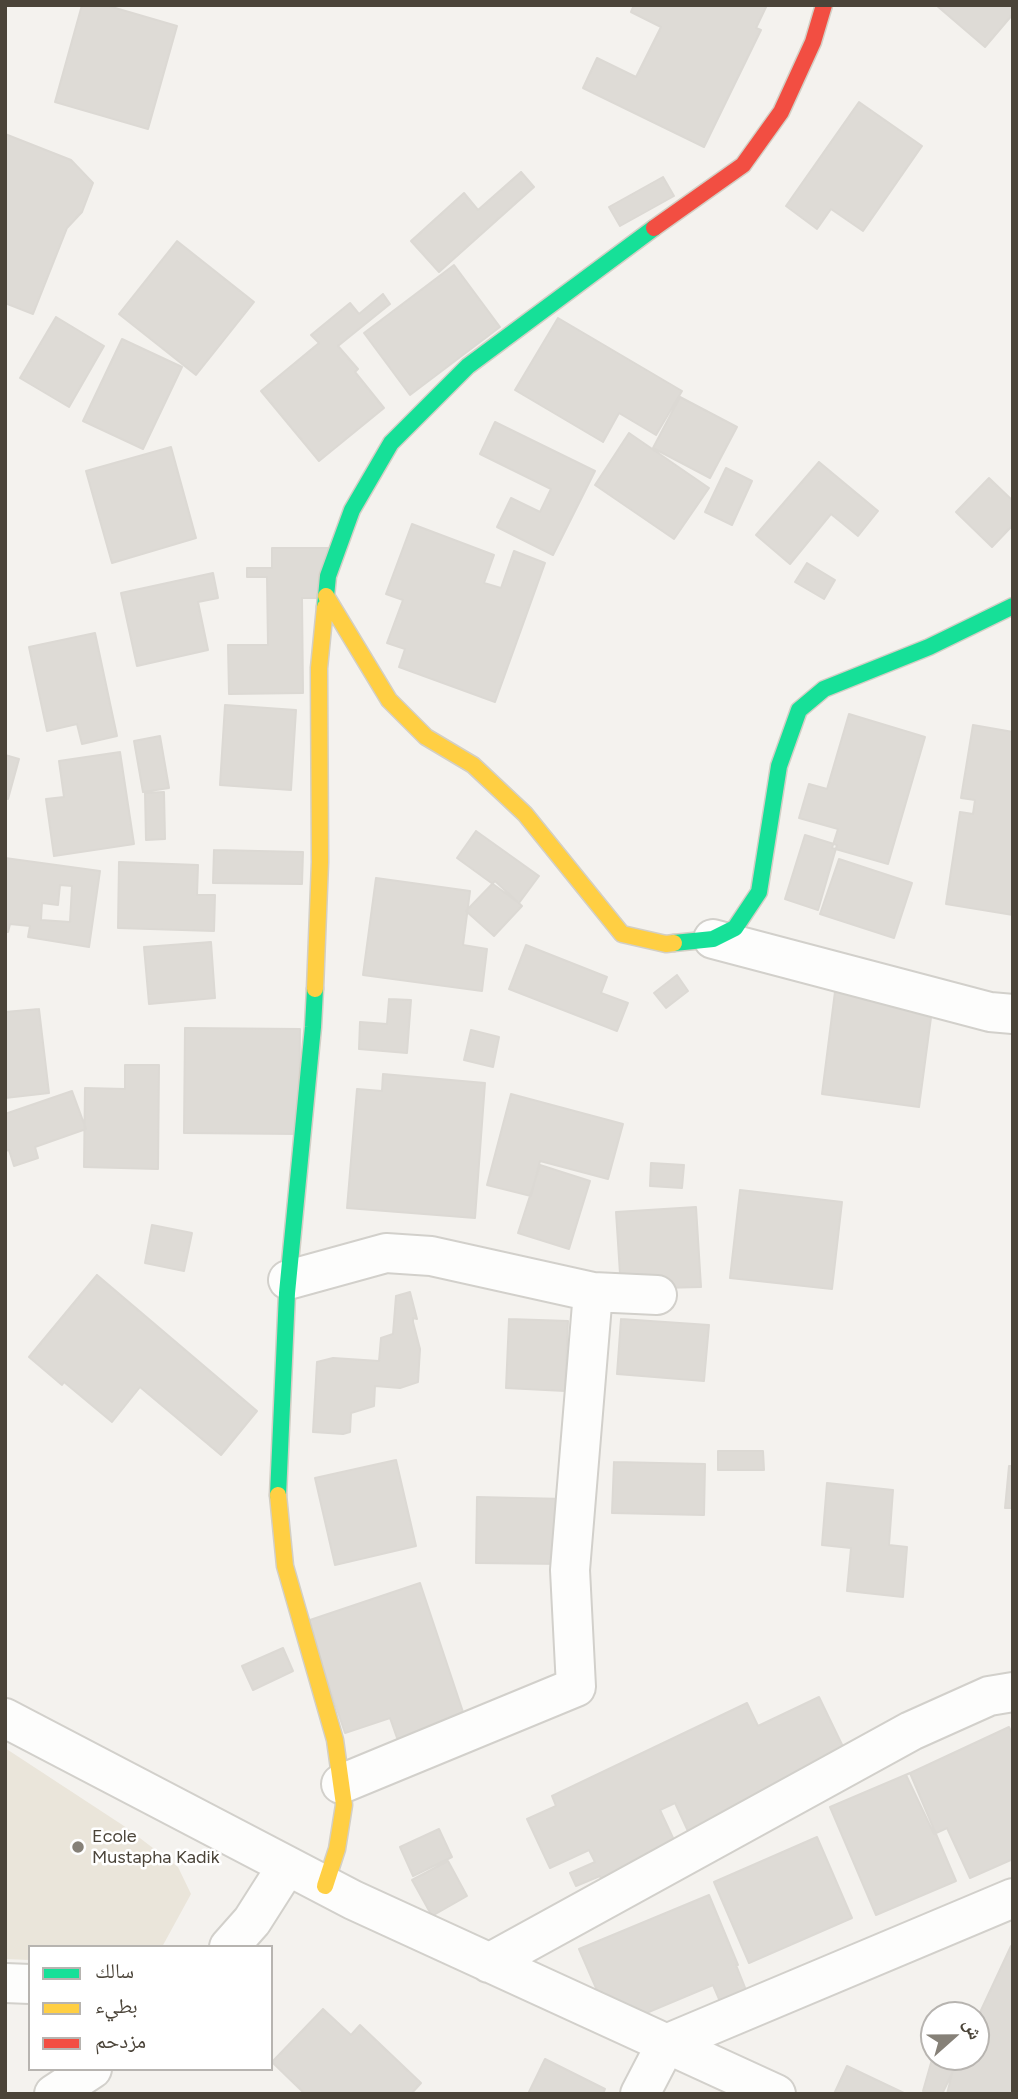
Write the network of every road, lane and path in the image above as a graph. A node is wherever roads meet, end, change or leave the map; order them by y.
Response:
1 (824, 5) edge
2 (326, 596) junction
3 (1013, 606) edge
4 (713, 939) junction
5 (1013, 1014) edge
6 (288, 1280) junction
7 (593, 1292) junction
8 (657, 1295) dead end
9 (1013, 1692) edge
10 (5, 1718) edge
11 (341, 1784) junction
12 (287, 1866) junction
13 (325, 1886) junction
14 (1013, 1898) edge
15 (231, 1945) edge
16 (489, 1963) junction
17 (5, 1983) edge
18 (28, 1984) edge
19 (666, 2044) junction
20 (89, 2071) edge
21 (54, 2094) edge
22 (640, 2094) edge
23 (776, 2094) edge

1 - 2 street
2 - 4 street
2 - 6 street
3 - 4 street
4 - 5 street
6 - 7 street
6 - 11 street
7 - 8 street
7 - 11 street
9 - 16 street
10 - 12 street
11 - 13 street
12 - 13 street
12 - 15 street
13 - 16 street
14 - 19 street
16 - 19 street
17 - 18 street
19 - 22 street
19 - 23 street
20 - 21 street

